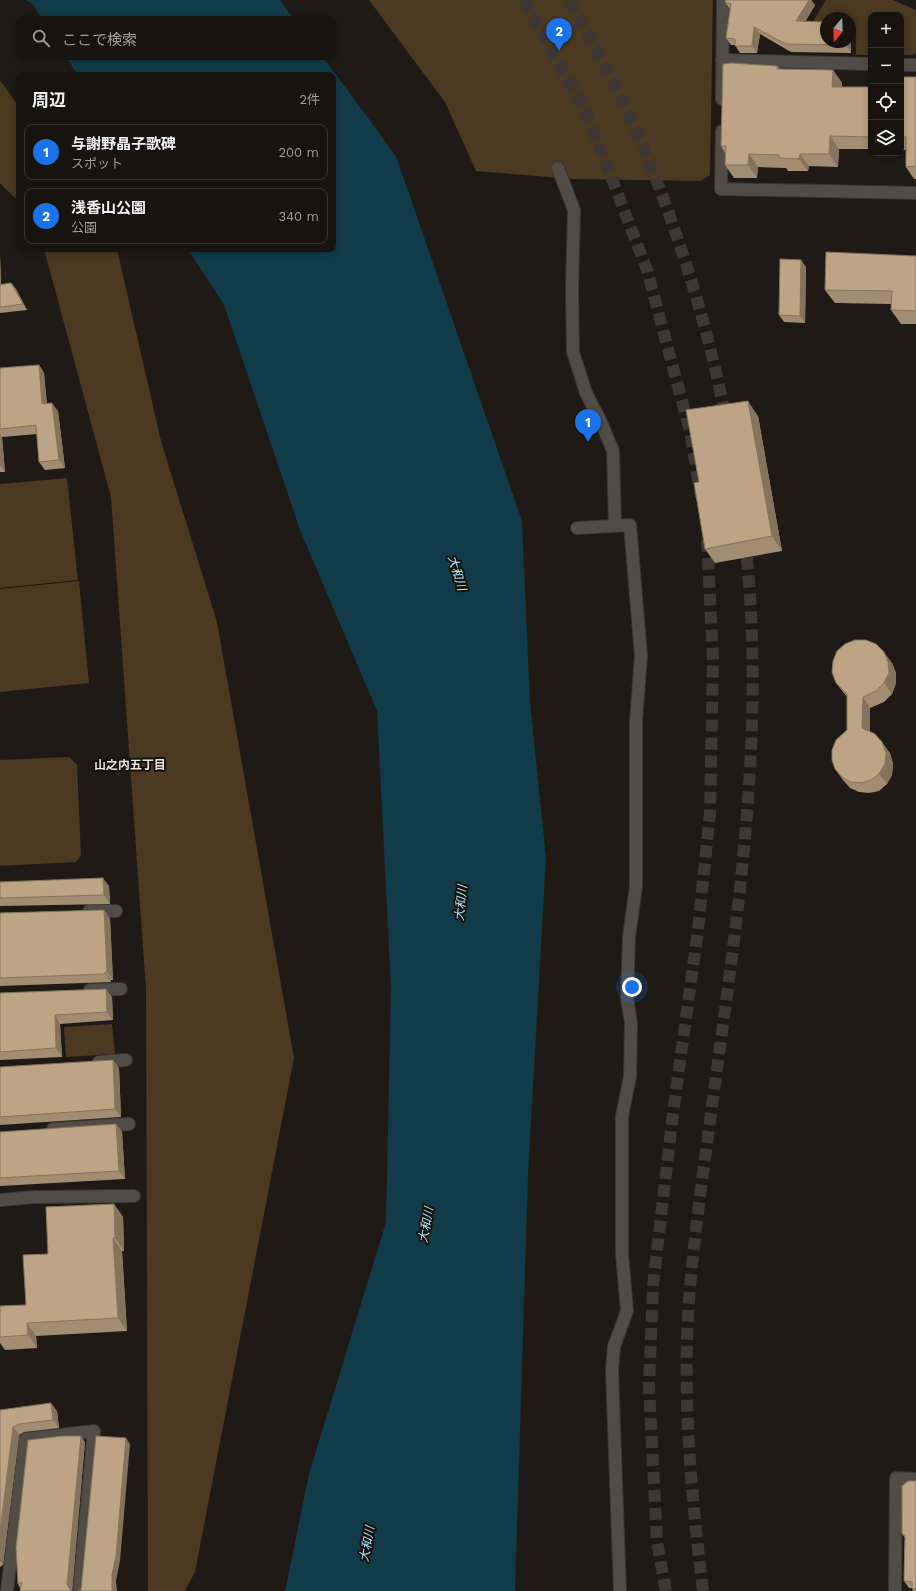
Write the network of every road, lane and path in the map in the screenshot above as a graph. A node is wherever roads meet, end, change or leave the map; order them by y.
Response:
1 (723, 0) edge
2 (722, 60) junction
3 (868, 64) edge
4 (904, 65) edge
5 (916, 65) edge
6 (558, 168) dead end
7 (916, 193) edge
8 (615, 526) junction
9 (577, 528) dead end
10 (116, 911) dead end
11 (77, 912) edge
12 (121, 989) dead end
13 (76, 991) edge
14 (126, 1060) dead end
15 (87, 1063) edge
16 (129, 1124) dead end
17 (41, 1130) edge
18 (134, 1196) dead end
19 (0, 1200) edge
20 (916, 1479) edge
21 (7, 1591) edge
22 (79, 1591) edge
23 (620, 1591) edge
24 (895, 1591) edge

1 - 2 street
2 - 3 street
2 - 7 street
4 - 5 street
6 - 8 street
8 - 9 street
8 - 23 street
10 - 11 street
12 - 13 street
14 - 15 street
16 - 17 street
18 - 19 street
20 - 24 street
21 - 22 street

